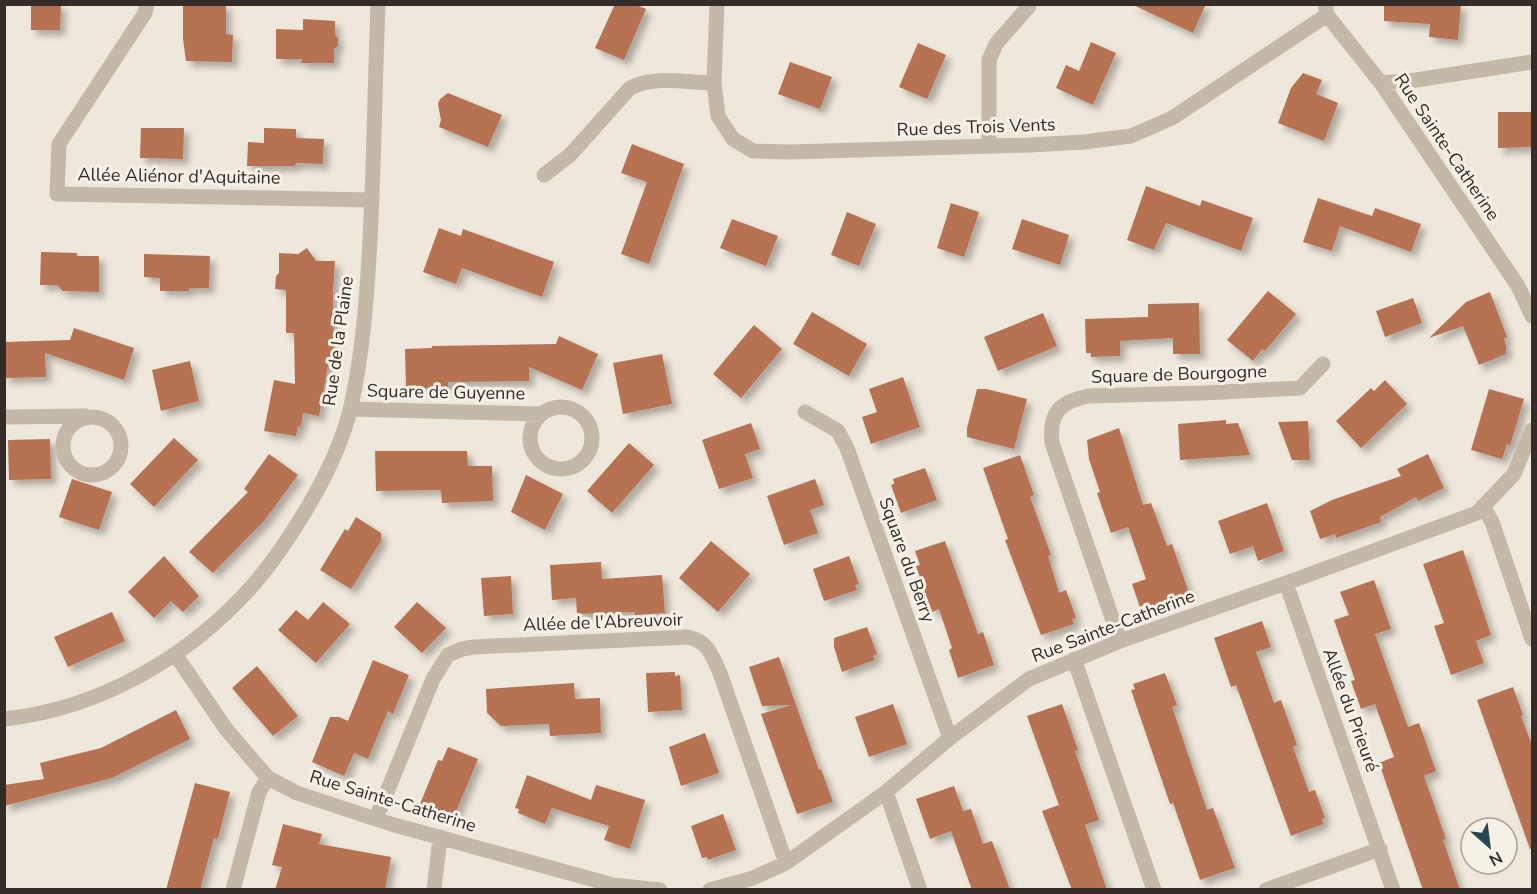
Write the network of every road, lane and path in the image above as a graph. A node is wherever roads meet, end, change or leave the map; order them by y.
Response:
1 (147, 4) edge
2 (378, 4) edge
3 (717, 4) edge
4 (1029, 6) dead end
5 (1326, 10) edge
6 (1533, 62) edge
7 (714, 83) junction
8 (1381, 83) junction
9 (989, 146) junction
10 (544, 175) dead end
11 (372, 200) junction
12 (1533, 316) edge
13 (1323, 364) dead end
14 (350, 409) junction
15 (805, 412) dead end
16 (542, 414) junction
17 (91, 416) dead end
18 (4, 417) edge
19 (1533, 430) edge
20 (1483, 506) junction
21 (1286, 583) junction
22 (1533, 639) edge
23 (1119, 641) junction
24 (175, 654) junction
25 (1074, 659) junction
26 (4, 719) edge
27 (950, 738) junction
28 (268, 778) junction
29 (886, 792) junction
30 (376, 819) junction
31 (440, 837) junction
32 (1380, 849) junction
33 (786, 863) junction
34 (232, 890) edge
35 (434, 890) edge
36 (660, 890) edge
37 (710, 890) edge
38 (920, 890) edge
39 (1154, 890) edge
40 (1266, 890) edge
41 (1394, 890) edge

1 - 11 street, Allée Aliénor d'Aquitaine
2 - 11 street, Rue de la Plaine
3 - 7 street, Rue des Trois Vents
4 - 9 street
5 - 8 street, Rue Sainte-Catherine
5 - 9 street, Rue des Trois Vents
6 - 8 street
7 - 9 street, Rue des Trois Vents
7 - 10 street
8 - 12 street, Rue Sainte-Catherine
11 - 14 street, Rue de la Plaine
13 - 23 street, Square de Bourgogne
14 - 16 street, Square de Guyenne
14 - 24 street, Rue de la Plaine
15 - 27 street, Square du Berry
16 - 16 street, Square de Guyenne
17 - 18 street
19 - 20 street, Rue Sainte-Catherine
20 - 21 street, Rue Sainte-Catherine
20 - 22 street
21 - 23 street, Rue Sainte-Catherine
21 - 32 street, Allée du Prieuré
23 - 25 street, Rue Sainte-Catherine
24 - 26 street, Rue de la Plaine
24 - 28 street, Rue Sainte-Catherine
25 - 27 street, Rue Sainte-Catherine
25 - 39 street
27 - 29 street, Rue Sainte-Catherine
28 - 30 street, Rue Sainte-Catherine
28 - 34 street
29 - 33 street, Rue Sainte-Catherine
29 - 38 street
30 - 31 street, Rue Sainte-Catherine
30 - 33 street, Allée de l'Abreuvoir
31 - 35 street
31 - 36 street, Rue Sainte-Catherine
32 - 40 street
32 - 41 street, Allée du Prieuré
33 - 37 street, Rue Sainte-Catherine

